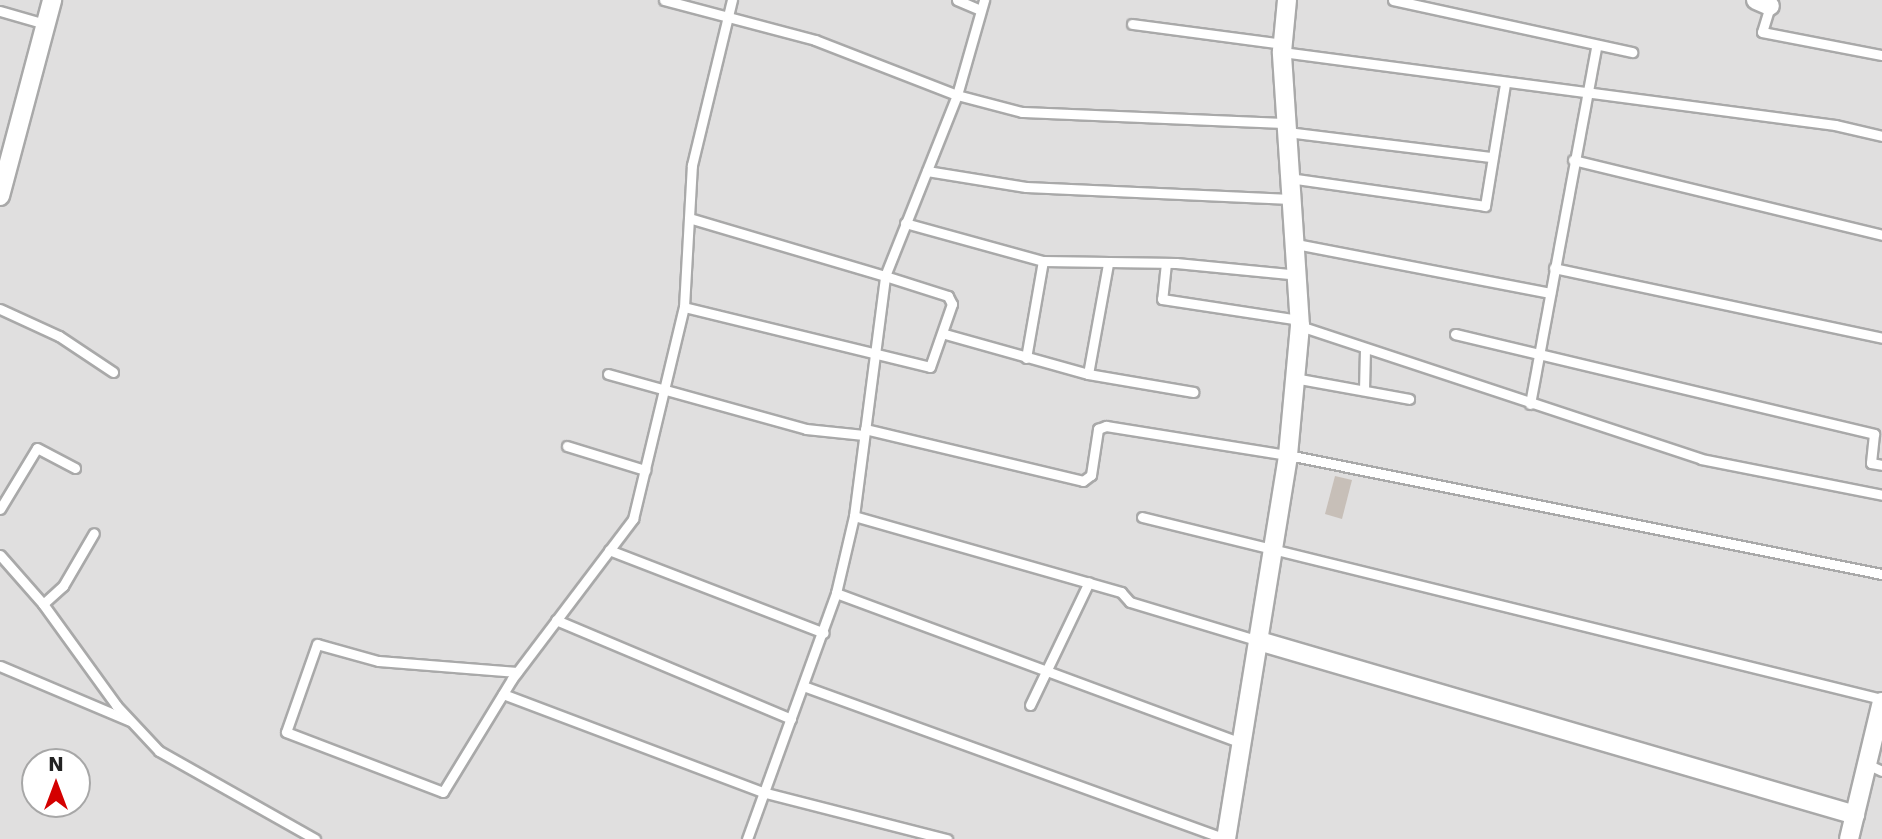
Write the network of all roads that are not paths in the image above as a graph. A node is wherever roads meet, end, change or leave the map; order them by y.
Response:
1 (52, 0) edge
2 (664, 0) edge
3 (732, 0) edge
4 (957, 0) edge
5 (984, 0) edge
6 (1287, 0) edge
7 (1393, 0) edge
8 (1763, 3) edge
9 (980, 10) junction
10 (0, 11) edge
11 (726, 19) junction
12 (45, 24) junction
13 (1132, 24) dead end
14 (1283, 48) junction
15 (1596, 49) junction
16 (1632, 52) dead end
17 (1882, 55) edge
18 (1505, 84) junction
19 (957, 95) junction
20 (1586, 95) junction
21 (1286, 128) junction
22 (1882, 136) edge
23 (1492, 157) junction
24 (1573, 160) junction
25 (926, 171) junction
26 (1289, 178) junction
27 (0, 196) edge
28 (1291, 199) junction
29 (689, 218) junction
30 (905, 223) junction
31 (1882, 235) edge
32 (1296, 244) junction
33 (1043, 261) junction
34 (1166, 263) junction
35 (1108, 264) junction
36 (1554, 268) junction
37 (1298, 275) junction
38 (885, 276) junction
39 (1550, 293) junction
40 (684, 307) junction
41 (0, 309) edge
42 (1300, 323) junction
43 (946, 334) junction
44 (1455, 334) dead end
45 (1882, 338) edge
46 (874, 349) junction
47 (1365, 349) junction
48 (1539, 353) junction
49 (1026, 358) junction
50 (113, 372) dead end
51 (608, 374) dead end
52 (1088, 374) junction
53 (1294, 379) junction
54 (1364, 390) junction
55 (1193, 392) dead end
56 (663, 394) junction
57 (1409, 400) dead end
58 (1530, 404) junction
59 (865, 432) junction
60 (567, 446) dead end
61 (1288, 455) junction
62 (1882, 465) edge
63 (75, 468) dead end
64 (645, 470) junction
65 (1882, 495) edge
66 (0, 509) edge
67 (854, 516) junction
68 (1142, 517) dead end
69 (94, 533) dead end
70 (1271, 546) junction
71 (609, 550) junction
72 (0, 555) edge
73 (1882, 574) edge
74 (1089, 582) junction
75 (836, 593) junction
76 (43, 604) junction
77 (556, 620) junction
78 (824, 633) junction
79 (1259, 641) junction
80 (0, 666) edge
81 (517, 672) junction
82 (1043, 674) junction
83 (806, 687) junction
84 (503, 694) junction
85 (1882, 700) edge
86 (1030, 705) dead end
87 (791, 719) junction
88 (131, 722) junction
89 (1244, 743) junction
90 (1875, 768) edge
91 (762, 792) junction
92 (1855, 815) junction
93 (315, 839) edge
94 (747, 839) edge
95 (947, 839) edge
96 (1226, 839) edge
97 (1849, 839) edge

1 - 12 street
2 - 11 lane
3 - 11 lane
4 - 9 lane
5 - 9 lane
6 - 14 street
7 - 15 lane
8 - 17 lane
9 - 19 lane
10 - 12 lane
11 - 19 lane
11 - 29 lane
12 - 27 street
13 - 14 lane
14 - 18 lane
14 - 21 street
15 - 16 lane
15 - 20 lane
18 - 20 lane
18 - 23 lane
19 - 21 lane
19 - 25 lane
20 - 22 lane
20 - 24 lane
21 - 23 lane
21 - 26 street
23 - 26 lane
24 - 31 lane
24 - 36 lane
25 - 28 lane
25 - 30 lane
26 - 28 street
28 - 32 street
29 - 38 lane
29 - 40 lane
30 - 33 lane
30 - 38 lane
32 - 37 street
32 - 39 lane
33 - 35 lane
33 - 49 lane
34 - 35 lane
34 - 37 lane
34 - 42 lane
35 - 52 lane
36 - 39 lane
36 - 45 lane
37 - 42 street
38 - 43 lane
38 - 46 lane
39 - 48 lane
40 - 46 lane
40 - 56 lane
41 - 50 lane
42 - 47 lane
42 - 53 street
43 - 46 lane
43 - 49 lane
44 - 48 lane
46 - 59 lane
47 - 54 lane
47 - 58 lane
48 - 58 lane
48 - 62 lane
49 - 52 lane
51 - 56 lane
52 - 55 lane
53 - 54 lane
53 - 61 street
54 - 57 lane
56 - 59 lane
56 - 64 lane
58 - 65 lane
59 - 61 lane
59 - 67 lane
60 - 64 lane
61 - 70 street
61 - 73 lane
63 - 66 lane
64 - 71 lane
67 - 74 lane
67 - 75 lane
68 - 70 lane
69 - 76 lane
70 - 79 street
70 - 85 lane
71 - 77 lane
71 - 78 lane
72 - 76 lane
74 - 79 lane
74 - 82 lane
75 - 78 lane
75 - 82 lane
76 - 88 lane
77 - 81 lane
77 - 87 lane
78 - 83 lane
79 - 89 street
79 - 92 street
80 - 88 lane
81 - 84 lane
81 - 84 lane
82 - 86 lane
82 - 89 lane
83 - 87 lane
83 - 96 lane
84 - 91 lane
85 - 90 street
87 - 91 lane
88 - 93 lane
89 - 96 street
90 - 92 street
91 - 94 lane
91 - 95 lane
92 - 97 street

